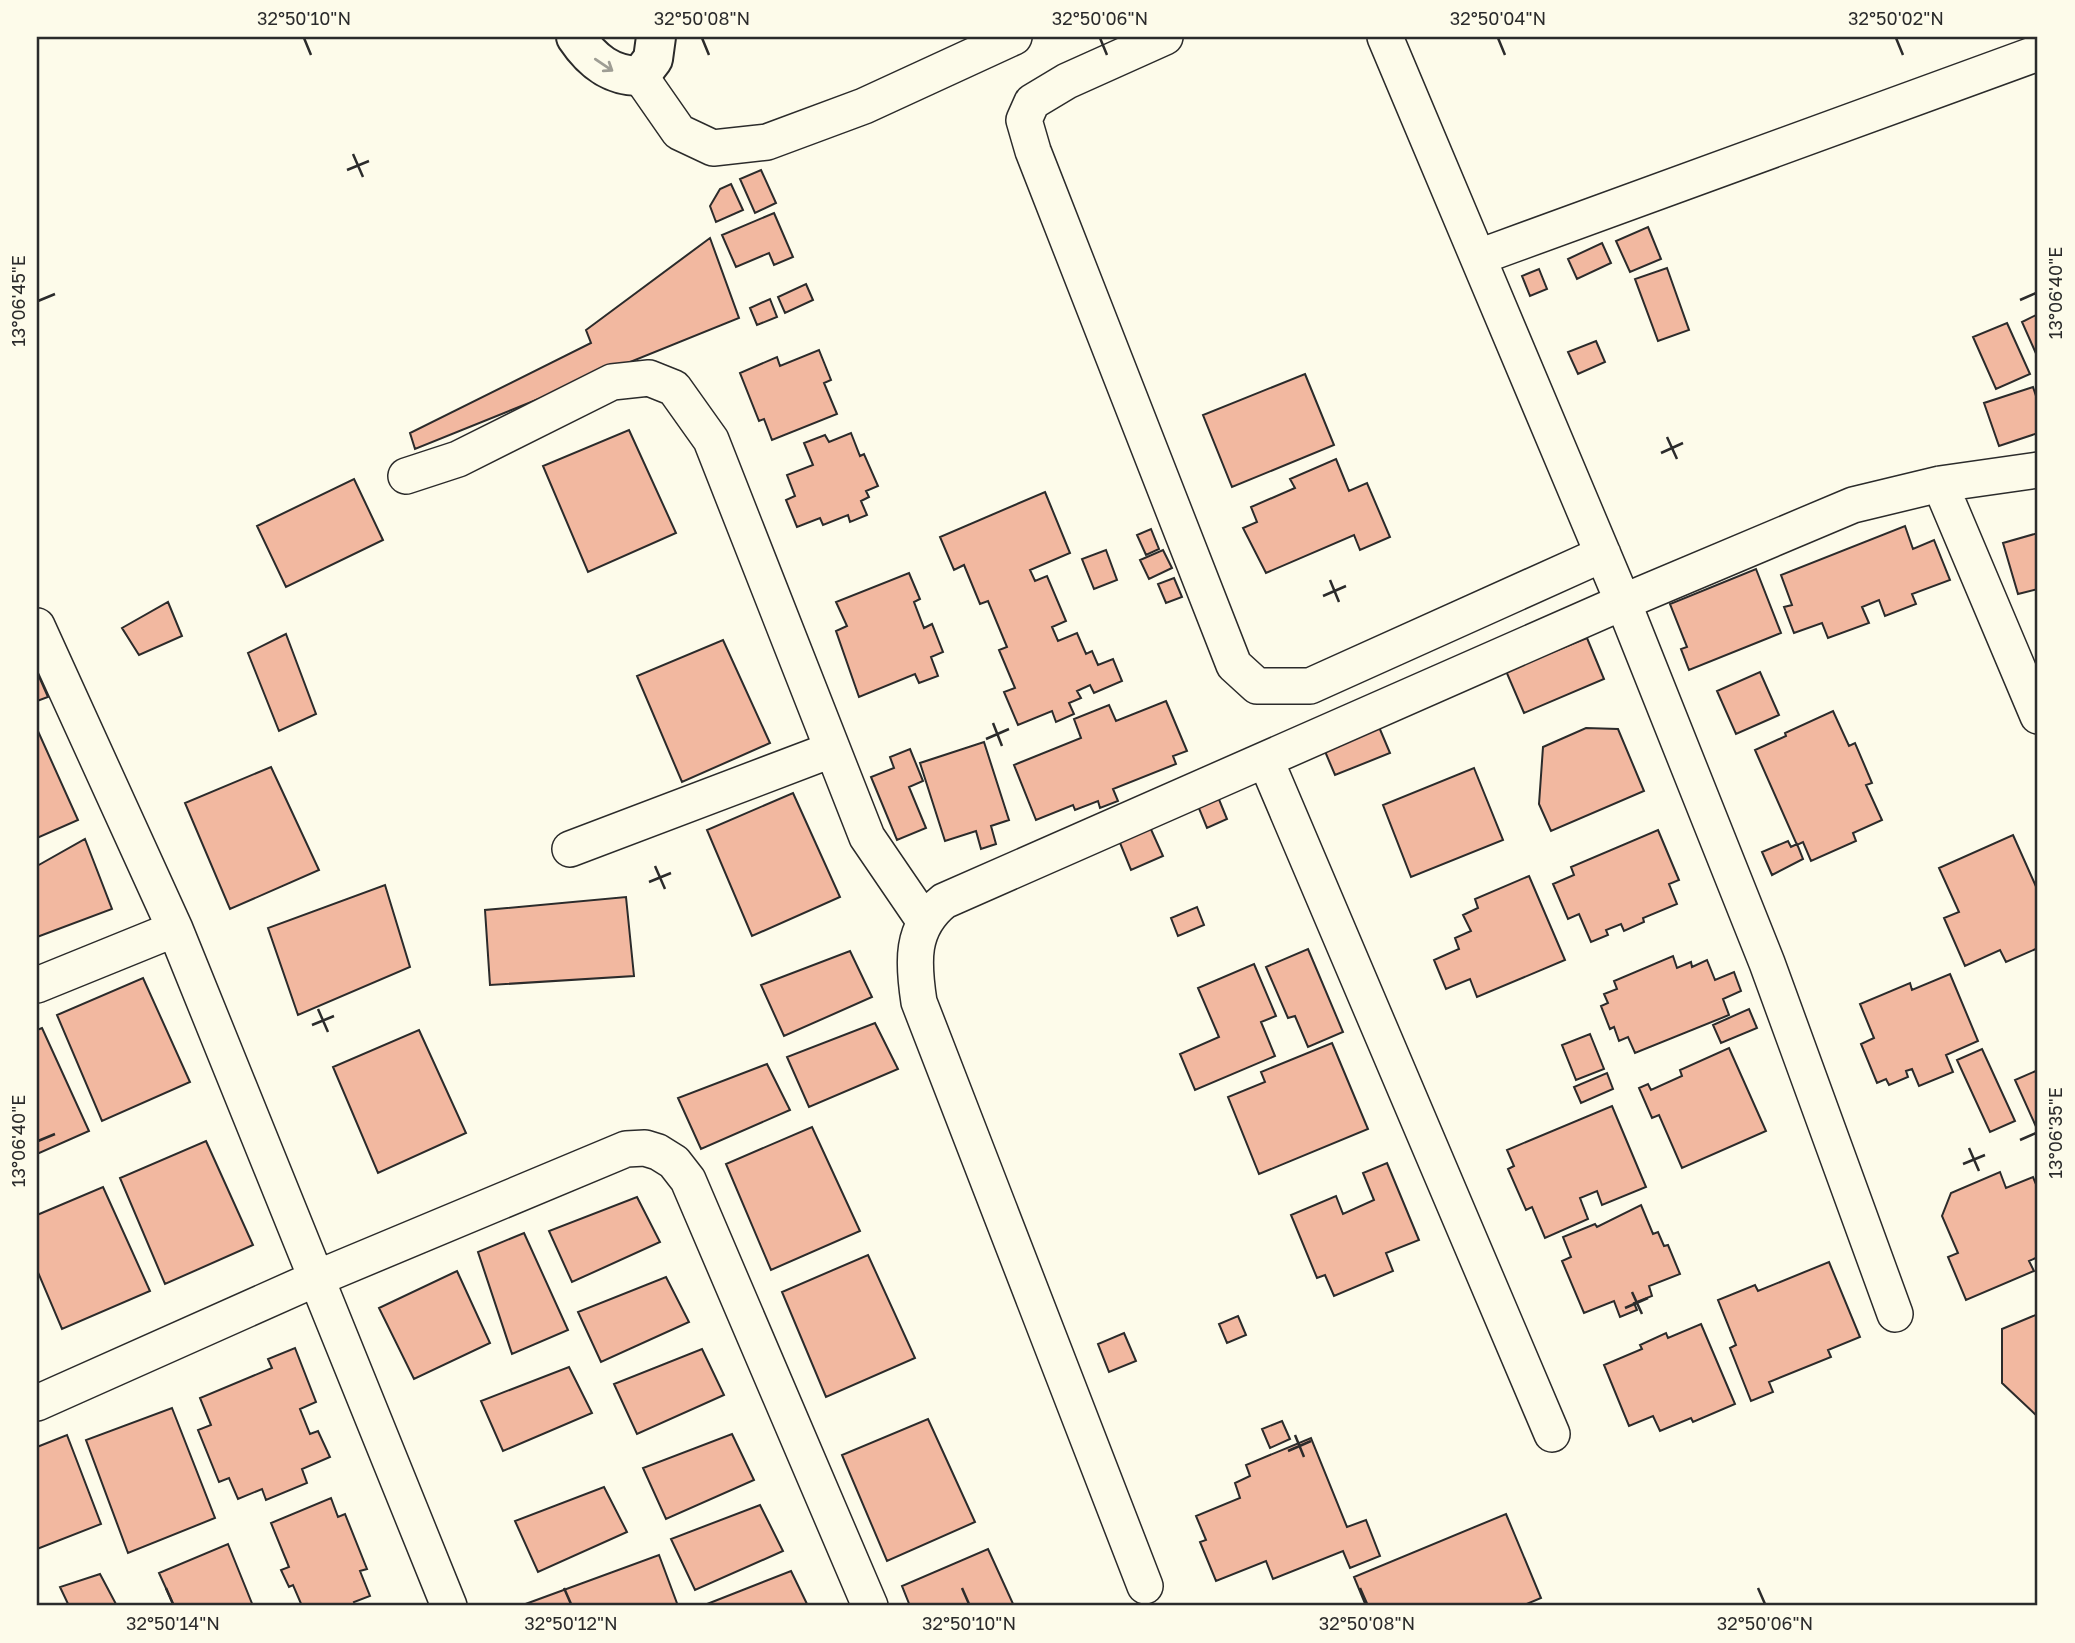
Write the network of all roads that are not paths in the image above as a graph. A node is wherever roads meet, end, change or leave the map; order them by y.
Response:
1 (576, 37) edge
2 (656, 37) edge
3 (1014, 37) edge
4 (1165, 37) edge
5 (1385, 37) edge
6 (2038, 53) edge
7 (640, 76) junction
8 (1479, 257) junction
9 (2038, 470) edge
10 (406, 476) dead end
11 (1940, 484) junction
12 (1603, 554) junction
13 (1623, 602) junction
14 (37, 626) edge
15 (2038, 716) edge
16 (831, 750) junction
17 (1266, 761) junction
18 (570, 849) dead end
19 (925, 922) junction
20 (175, 929) junction
21 (37, 985) edge
22 (315, 1279) junction
23 (1895, 1314) dead end
24 (37, 1403) edge
25 (1552, 1434) dead end
26 (1145, 1586) dead end
27 (449, 1606) edge
28 (870, 1606) edge

1 -> 7 main road
2 - 7 main road
3 - 7 street
4 - 12 street
5 - 8 street
6 - 8 street
8 - 12 street
9 - 11 street
10 - 16 street
11 - 13 street
11 - 15 street
12 - 13 street
13 - 17 street
13 - 23 street
14 - 20 street
16 - 18 street
16 - 19 street
17 - 19 street
17 - 25 street
19 - 26 street
20 - 21 street
20 - 22 street
22 - 24 street
22 - 27 street
22 - 28 street

